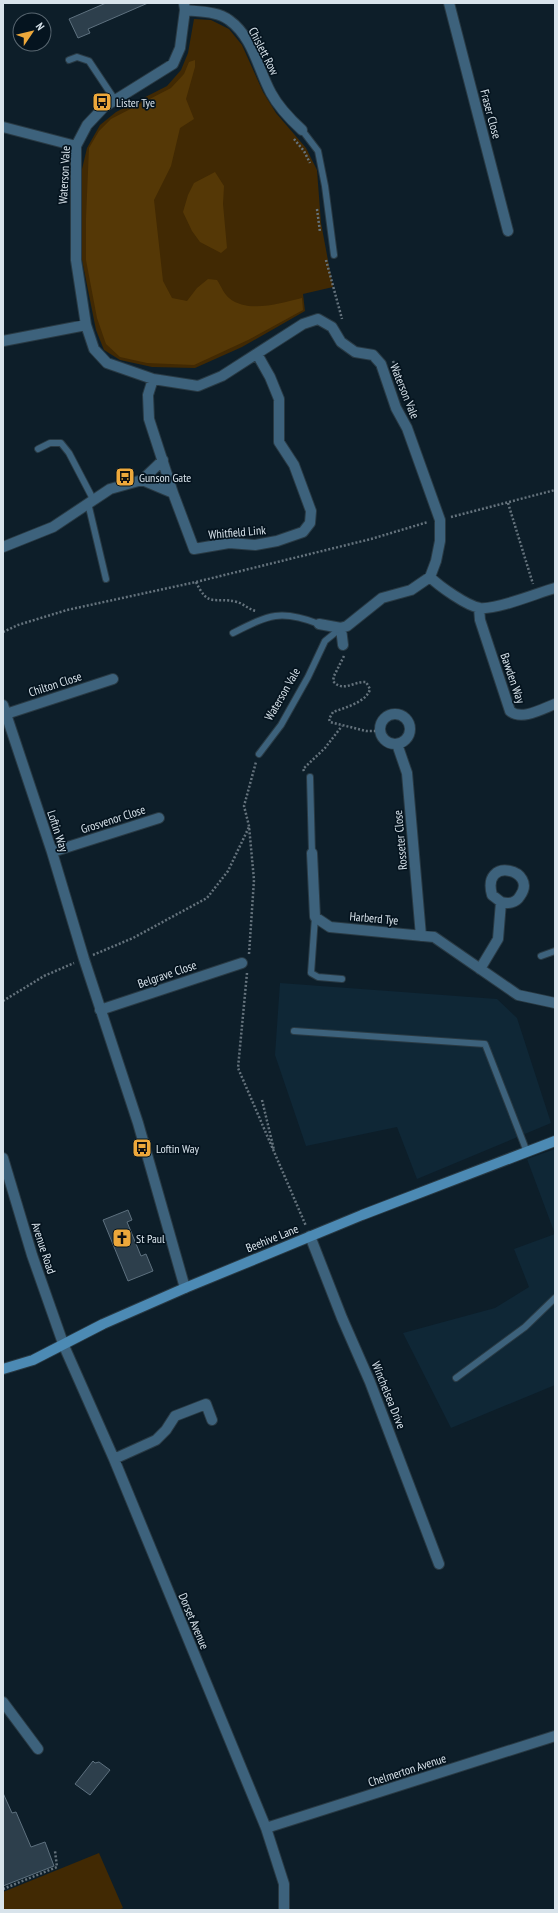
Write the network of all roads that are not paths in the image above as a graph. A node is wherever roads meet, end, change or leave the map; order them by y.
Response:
1 (449, 3) edge
2 (184, 6) edge
3 (69, 60) dead end
4 (115, 100) junction
5 (3, 127) edge
6 (302, 130) joint
7 (76, 146) junction
8 (508, 231) dead end
9 (334, 255) dead end
10 (86, 325) junction
11 (3, 341) edge
12 (257, 354) junction
13 (153, 379) junction
14 (38, 449) dead end
15 (163, 460) junction
16 (142, 480) junction
17 (173, 493) junction
18 (90, 501) junction
19 (3, 547) edge
20 (430, 576) junction
21 (106, 580) dead end
22 (555, 588) edge
23 (479, 608) junction
24 (319, 624) joint
25 (341, 628) junction
26 (233, 633) dead end
27 (346, 648) road end
28 (113, 679) dead end
29 (555, 704) edge
30 (4, 710) edge
31 (8, 738) edge
32 (397, 744) junction
33 (258, 754) road end
34 (310, 777) road end
35 (159, 818) dead end
36 (52, 852) junction
37 (312, 853) joint
38 (501, 902) dead end
39 (315, 916) junction
40 (421, 936) junction
41 (555, 951) edge
42 (542, 956) dead end
43 (246, 964) road end
44 (480, 968) junction
45 (342, 979) dead end
46 (555, 1003) edge
47 (100, 1010) junction
48 (294, 1030) dead end
49 (555, 1141) edge
50 (527, 1152) junction
51 (3, 1158) edge
52 (310, 1236) junction
53 (185, 1288) junction
54 (555, 1298) edge
55 (64, 1346) junction
56 (3, 1369) edge
57 (456, 1378) dead end
58 (212, 1420) dead end
59 (114, 1459) junction
60 (440, 1564) dead end
61 (3, 1702) edge
62 (555, 1736) edge
63 (38, 1749) dead end
64 (266, 1828) junction
65 (284, 1910) edge

1 - 8 street, Fraser Close
2 - 4 street, Waterson Vale
2 - 6 street, Chislett Row
3 - 4 lane
4 - 7 street, Waterson Vale
5 - 7 street
6 - 9 lane
7 - 10 street, Waterson Vale
10 - 11 street
10 - 13 street, Waterson Vale
12 - 13 street, Waterson Vale
12 - 17 street, Whitfield Link
12 - 20 street, Waterson Vale
13 - 15 street
14 - 18 lane
15 - 16 street
15 - 17 street
16 - 17 street
16 - 18 street
18 - 19 street
18 - 21 lane
20 - 23 street
20 - 25 street, Waterson Vale
22 - 23 street
23 - 29 street, Bawden Way
24 - 25 street
24 - 26 lane
25 - 27 street
25 - 33 lane, Waterson Vale
28 - 30 street, Chilton Close
30 - 31 street, Loftin Way
31 - 36 street, Loftin Way
32 - 32 street
32 - 40 street, Rosseter Close
34 - 37 lane
35 - 36 street, Grosvenor Close
36 - 47 street, Loftin Way
37 - 39 street
38 - 44 street
39 - 40 street, Harberd Tye
39 - 45 lane
40 - 44 street, Harberd Tye
41 - 42 lane
43 - 47 street, Belgrave Close
44 - 46 street, Harberd Tye
47 - 53 street, Loftin Way
48 - 50 lane
49 - 50 main road, Beehive Lane
50 - 52 main road, Beehive Lane
51 - 55 street, Avenue Road
52 - 53 main road, Beehive Lane
52 - 60 street, Winchelsea Drive
53 - 55 main road, Beehive Lane
54 - 57 lane
55 - 56 main road, Beehive Lane
55 - 59 street, Dorset Avenue
58 - 59 street
59 - 64 street, Dorset Avenue
61 - 63 street
62 - 64 street, Chelmerton Avenue
64 - 65 street, Dorset Avenue

